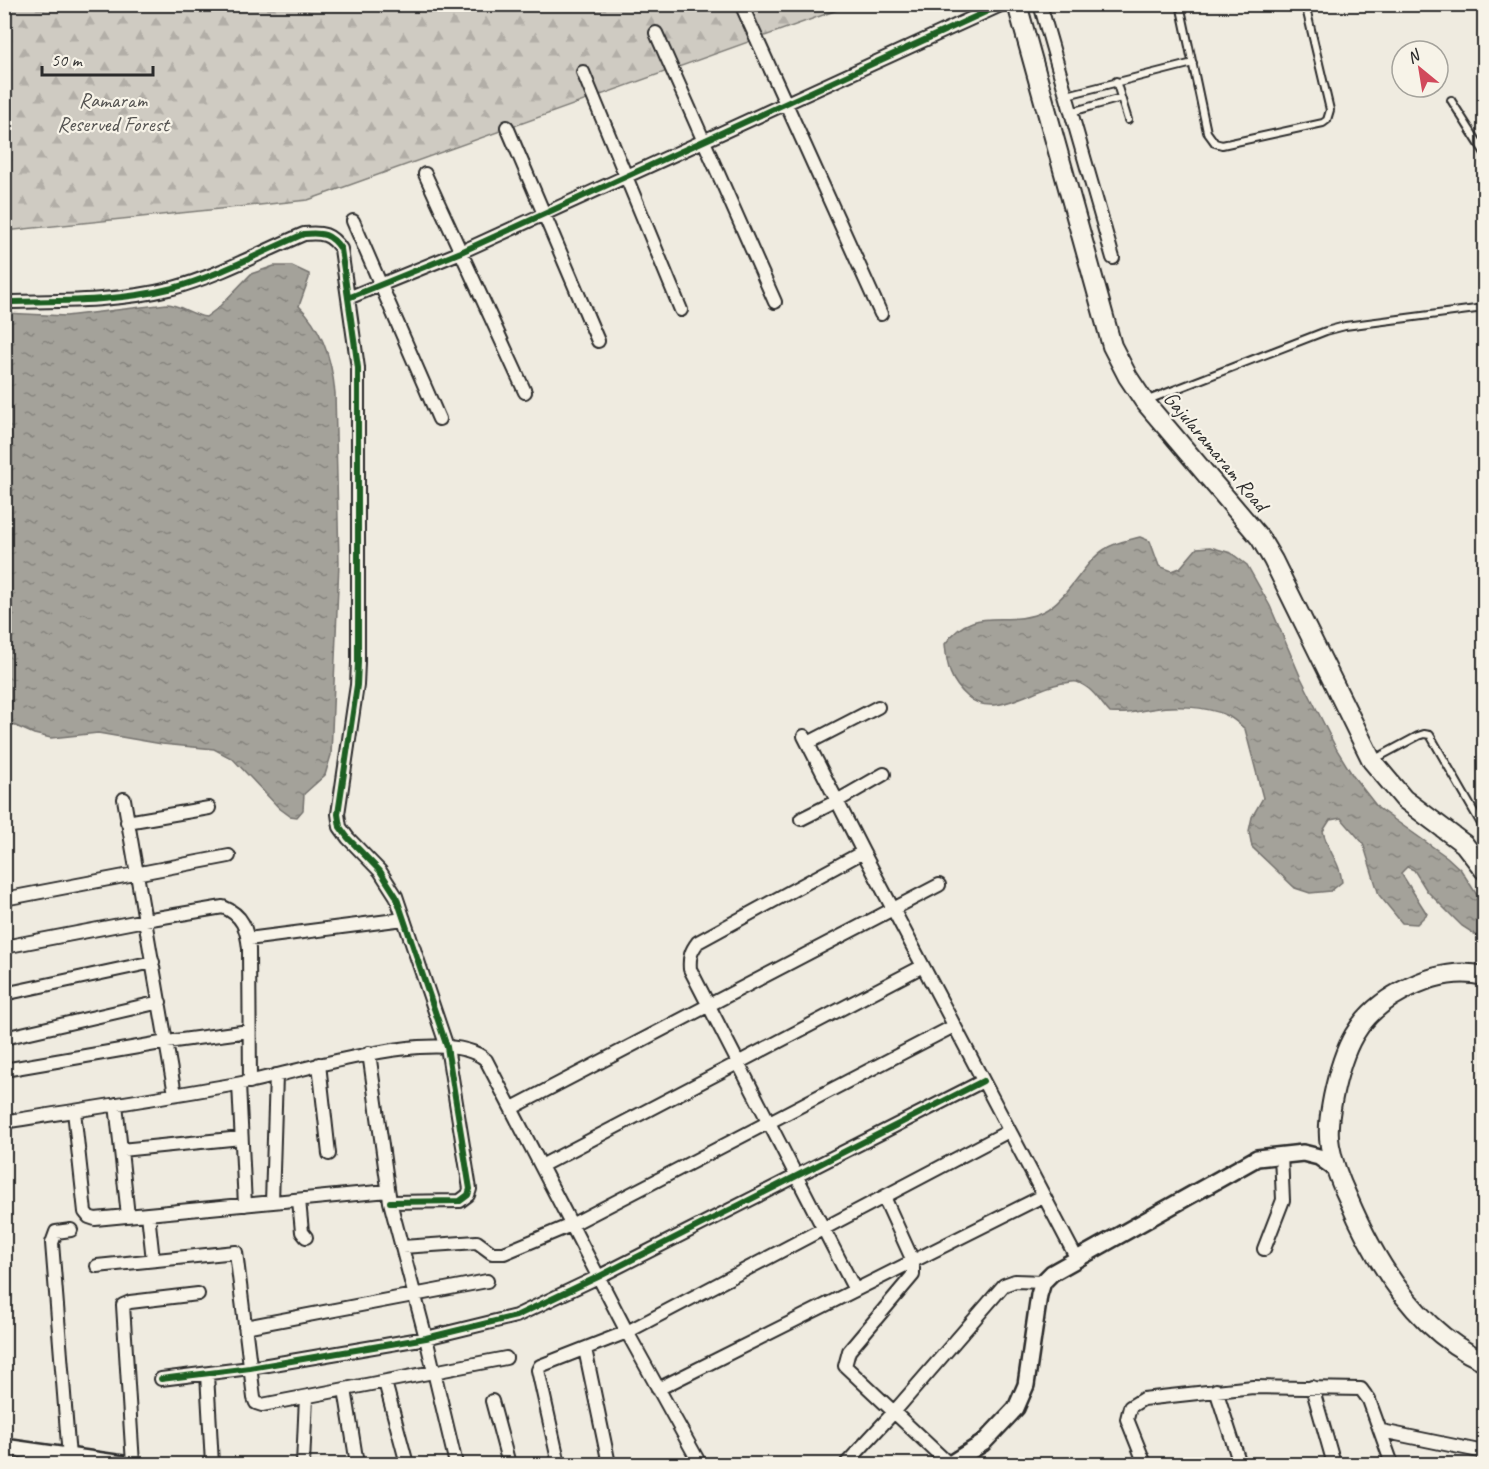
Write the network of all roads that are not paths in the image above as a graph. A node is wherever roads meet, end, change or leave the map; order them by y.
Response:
1 (741, 4) edge
2 (1003, 4) edge
3 (1017, 4) edge
4 (1040, 4) edge
5 (1179, 4) edge
6 (1305, 4) edge
7 (656, 33) dead end
8 (1193, 63) junction
9 (583, 72) dead end
10 (1116, 81) junction
11 (1121, 98) junction
12 (1451, 100) dead end
13 (1068, 103) junction
14 (786, 104) junction
15 (1046, 108) junction
16 (1128, 120) dead end
17 (507, 127) dead end
18 (704, 141) junction
19 (1485, 152) edge
20 (425, 174) dead end
21 (626, 177) junction
22 (544, 214) junction
23 (352, 221) dead end
24 (461, 252) junction
25 (1113, 258) dead end
26 (380, 285) junction
27 (348, 298) junction
28 (4, 302) edge
29 (775, 302) dead end
30 (1485, 308) edge
31 (681, 310) dead end
32 (881, 314) dead end
33 (598, 341) dead end
34 (525, 392) dead end
35 (1144, 401) junction
36 (439, 419) dead end
37 (878, 706) dead end
38 (1372, 761) junction
39 (885, 774) dead end
40 (124, 799) dead end
41 (837, 801) junction
42 (209, 808) dead end
43 (801, 819) dead end
44 (127, 822) junction
45 (1485, 829) edge
46 (863, 852) junction
47 (229, 856) dead end
48 (1485, 870) edge
49 (137, 875) junction
50 (939, 885) dead end
51 (4, 899) edge
52 (893, 910) junction
53 (404, 919) junction
54 (145, 920) junction
55 (248, 939) junction
56 (4, 947) edge
57 (153, 962) junction
58 (923, 966) junction
59 (1485, 976) edge
60 (4, 994) edge
61 (160, 1002) junction
62 (709, 1006) junction
63 (954, 1026) junction
64 (249, 1031) junction
65 (4, 1038) edge
66 (167, 1042) junction
67 (447, 1047) junction
68 (369, 1053) junction
69 (738, 1063) junction
70 (319, 1065) junction
71 (4, 1070) edge
72 (276, 1075) junction
73 (983, 1081) junction
74 (244, 1083) junction
75 (175, 1094) junction
76 (116, 1104) junction
77 (512, 1108) junction
78 (74, 1111) junction
79 (4, 1122) edge
80 (769, 1122) junction
81 (1009, 1131) junction
82 (241, 1138) junction
83 (121, 1150) junction
84 (329, 1154) dead end
85 (1281, 1155) junction
86 (541, 1166) junction
87 (1336, 1169) junction
88 (796, 1176) junction
89 (1043, 1196) junction
90 (389, 1197) junction
91 (884, 1197) junction
92 (299, 1200) junction
93 (272, 1202) junction
94 (245, 1205) junction
95 (148, 1214) junction
96 (128, 1216) junction
97 (572, 1224) junction
98 (824, 1229) junction
99 (71, 1230) dead end
100 (306, 1237) dead end
101 (402, 1247) junction
102 (1264, 1249) dead end
103 (1077, 1259) junction
104 (153, 1260) junction
105 (913, 1261) junction
106 (97, 1266) dead end
107 (598, 1277) junction
108 (487, 1281) dead end
109 (1043, 1282) junction
110 (855, 1290) junction
111 (198, 1294) dead end
112 (414, 1295) junction
113 (245, 1328) junction
114 (627, 1332) junction
115 (426, 1338) junction
116 (585, 1349) junction
117 (506, 1358) dead end
118 (1485, 1361) edge
119 (250, 1368) junction
120 (434, 1372) junction
121 (207, 1374) junction
122 (161, 1379) dead end
123 (385, 1382) junction
124 (1312, 1387) junction
125 (345, 1389) junction
126 (658, 1389) junction
127 (1216, 1390) junction
128 (306, 1397) junction
129 (492, 1401) dead end
130 (894, 1412) junction
131 (1382, 1431) junction
132 (4, 1447) edge
133 (1485, 1452) edge
134 (76, 1460) edge
135 (123, 1464) edge
136 (134, 1464) edge
137 (212, 1464) edge
138 (303, 1464) edge
139 (357, 1464) edge
140 (407, 1464) edge
141 (456, 1464) edge
142 (509, 1464) edge
143 (559, 1464) edge
144 (609, 1464) edge
145 (700, 1464) edge
146 (846, 1464) edge
147 (949, 1464) edge
148 (1145, 1464) edge
149 (1240, 1464) edge
150 (1334, 1464) edge
151 (1392, 1464) edge

1 - 14 street
2 - 14 street
3 - 15 main road, Gajularamaram Road
4 - 13 street
5 - 8 lane
6 - 8 lane
7 - 18 street
8 - 10 lane
9 - 21 street
10 - 11 lane
10 - 13 lane
11 - 13 lane
11 - 16 lane
12 - 19 lane
13 - 15 street
13 - 25 street
14 - 18 street
14 - 32 street
15 - 35 main road, Gajularamaram Road
17 - 22 street
18 - 21 street
18 - 29 street
20 - 24 street
21 - 22 street
21 - 31 street
22 - 24 street
22 - 33 street
23 - 26 street
24 - 26 street
24 - 34 street
26 - 27 street
26 - 36 street
27 - 28 street
27 - 53 street
30 - 35 lane
35 - 38 main road, Gajularamaram Road
37 - 41 street
38 - 45 lane
38 - 48 main road, Gajularamaram Road
39 - 41 street
40 - 44 street
41 - 43 street
41 - 46 street
42 - 44 street
44 - 49 street
46 - 52 street
46 - 62 street
47 - 49 street
49 - 51 street
49 - 54 street
50 - 52 street
52 - 58 street
52 - 62 street
53 - 55 street
53 - 67 street
54 - 55 street
54 - 56 street
54 - 57 street
55 - 64 street
57 - 60 street
57 - 61 street
58 - 63 street
58 - 69 street
59 - 87 main road
61 - 65 street
61 - 66 street
62 - 69 street
62 - 77 street
63 - 73 street
63 - 80 street
64 - 66 street
64 - 74 street
66 - 71 street
66 - 75 street
67 - 68 street
67 - 77 street
67 - 90 street
68 - 70 street
68 - 90 street
69 - 80 street
69 - 86 street
70 - 72 street
70 - 84 street
72 - 74 street
72 - 93 street
73 - 81 street
73 - 88 street
74 - 75 street
74 - 82 street
75 - 76 street
76 - 78 street
76 - 83 street
77 - 86 street
78 - 79 street
78 - 96 street
80 - 88 street
80 - 97 street
81 - 89 street
81 - 91 street
82 - 83 street
82 - 94 street
83 - 96 street
85 - 87 street
85 - 102 street
85 - 103 street
86 - 97 street
87 - 118 main road
88 - 98 street
88 - 107 street
89 - 103 street
89 - 105 street
90 - 92 street
90 - 101 street
91 - 98 street
91 - 105 street
92 - 93 street
92 - 100 street
93 - 94 street
94 - 95 street
95 - 96 street
95 - 104 street
97 - 101 street
97 - 107 street
98 - 110 street
98 - 114 street
99 - 134 street
101 - 112 street
103 - 109 street
104 - 106 street
104 - 113 street
105 - 110 street
105 - 130 street
107 - 114 street
107 - 115 street
108 - 112 street
109 - 130 street
109 - 147 street
110 - 126 street
111 - 136 street
112 - 113 street
112 - 115 street
113 - 119 street
114 - 116 street
114 - 126 street
115 - 119 street
115 - 120 street
116 - 143 street
116 - 144 street
117 - 120 street
119 - 121 street
119 - 128 street
120 - 123 street
120 - 141 street
121 - 122 street
121 - 137 street
123 - 125 street
123 - 140 street
124 - 127 street
124 - 131 street
124 - 150 street
125 - 128 street
125 - 139 street
126 - 145 street
127 - 148 street
127 - 149 street
128 - 138 street
129 - 142 street
130 - 146 street
130 - 147 street
131 - 133 street
131 - 151 street
132 - 134 street
134 - 135 street

